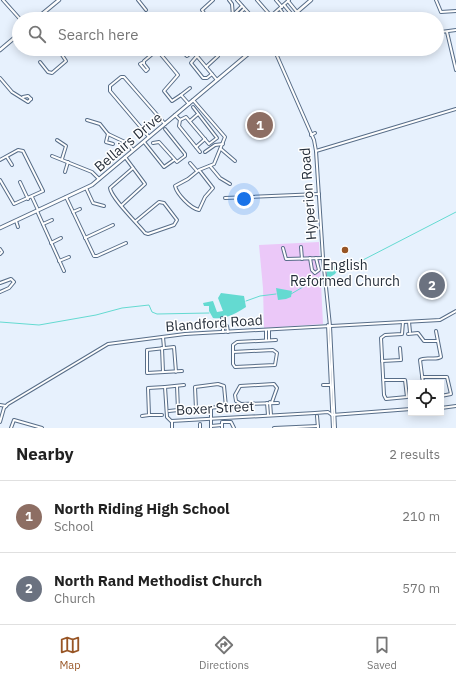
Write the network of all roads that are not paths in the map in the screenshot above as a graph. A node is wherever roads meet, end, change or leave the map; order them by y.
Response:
1 (3, 0) edge
2 (59, 0) edge
3 (138, 0) edge
4 (213, 0) edge
5 (230, 0) edge
6 (237, 0) edge
7 (257, 0) edge
8 (276, 0) edge
9 (311, 0) edge
10 (436, 0) edge
11 (289, 1) edge
12 (242, 6) junction
13 (282, 7) junction
14 (244, 9) junction
15 (146, 10) dead end
16 (456, 11) edge
17 (14, 12) edge
18 (44, 12) edge
19 (203, 12) edge
20 (233, 12) edge
21 (238, 12) edge
22 (240, 12) edge
23 (247, 12) edge
24 (268, 12) edge
25 (276, 12) edge
26 (283, 12) edge
27 (288, 12) edge
28 (297, 12) joint
29 (456, 30) edge
30 (447, 32) joint
31 (12, 40) edge
32 (0, 50) edge
33 (63, 56) edge
34 (151, 56) edge
35 (162, 56) edge
36 (197, 56) joint
37 (218, 56) dead end
38 (246, 56) edge
39 (277, 56) edge
40 (40, 62) dead end
41 (144, 62) junction
42 (206, 67) junction
43 (456, 70) edge
44 (212, 74) junction
45 (0, 78) edge
46 (217, 80) junction
47 (190, 88) dead end
48 (181, 95) junction
49 (23, 98) dead end
50 (193, 100) junction
51 (189, 104) junction
52 (192, 107) dead end
53 (456, 109) edge
54 (198, 114) junction
55 (175, 115) junction
56 (88, 120) dead end
57 (180, 120) junction
58 (190, 121) junction
59 (165, 124) junction
60 (165, 129) dead end
61 (315, 133) dead end
62 (108, 134) junction
63 (311, 135) junction
64 (149, 137) junction
65 (205, 139) junction
66 (57, 140) dead end
67 (143, 142) junction
68 (113, 144) dead end
69 (153, 144) dead end
70 (223, 144) junction
71 (196, 147) junction
72 (221, 149) junction
73 (133, 151) junction
74 (316, 151) junction
75 (200, 152) dead end
76 (205, 152) dead end
77 (52, 156) dead end
78 (7, 157) junction
79 (125, 157) junction
80 (0, 160) edge
81 (62, 160) junction
82 (174, 160) junction
83 (68, 162) junction
84 (235, 162) dead end
85 (190, 163) dead end
86 (12, 165) dead end
87 (210, 166) junction
88 (134, 168) junction
89 (198, 170) junction
90 (65, 172) dead end
91 (99, 179) junction
92 (0, 180) edge
93 (20, 182) dead end
94 (230, 184) dead end
95 (86, 188) junction
96 (319, 194) junction
97 (32, 197) junction
98 (66, 197) junction
99 (225, 198) dead end
100 (28, 199) junction
101 (104, 206) dead end
102 (122, 206) junction
103 (80, 209) dead end
104 (38, 210) junction
105 (73, 212) junction
106 (16, 220) junction
107 (52, 220) dead end
108 (136, 221) junction
109 (43, 224) junction
110 (113, 225) dead end
111 (18, 227) dead end
112 (0, 228) edge
113 (61, 238) dead end
114 (85, 238) junction
115 (51, 243) junction
116 (126, 243) dead end
117 (301, 247) dead end
118 (283, 248) dead end
119 (0, 249) edge
120 (0, 254) edge
121 (69, 257) dead end
122 (310, 258) junction
123 (316, 258) junction
124 (322, 258) junction
125 (302, 259) junction
126 (59, 262) junction
127 (64, 271) dead end
128 (0, 283) edge
129 (0, 292) edge
130 (456, 311) edge
131 (222, 318) dead end
132 (225, 321) dead end
133 (402, 322) junction
134 (409, 322) junction
135 (223, 326) dead end
136 (227, 326) dead end
137 (329, 326) junction
138 (267, 330) junction
139 (224, 332) junction
140 (228, 332) junction
141 (436, 332) dead end
142 (163, 336) junction
143 (267, 340) junction
144 (276, 340) dead end
145 (437, 341) junction
146 (163, 348) junction
147 (400, 348) dead end
148 (233, 352) junction
149 (382, 361) junction
150 (163, 372) junction
151 (176, 372) junction
152 (182, 372) dead end
153 (422, 377) junction
154 (383, 380) junction
155 (422, 380) edge
156 (331, 384) junction
157 (184, 385) dead end
158 (323, 385) dead end
159 (177, 386) junction
160 (165, 387) junction
161 (444, 396) edge
162 (270, 402) junction
163 (278, 403) dead end
164 (0, 405) edge
165 (6, 406) junction
166 (226, 406) junction
167 (233, 406) dead end
168 (456, 406) edge
169 (210, 408) junction
170 (444, 408) edge
171 (408, 409) edge
172 (178, 410) junction
173 (187, 410) dead end
174 (331, 410) junction
175 (169, 411) dead end
176 (315, 413) junction
177 (162, 414) dead end
178 (149, 415) junction
179 (268, 415) junction
180 (271, 415) junction
181 (333, 415) junction
182 (142, 416) dead end
183 (317, 416) dead end
184 (210, 418) junction
185 (172, 421) junction
186 (0, 422) edge
187 (200, 424) dead end
188 (211, 427) edge
189 (222, 427) edge
190 (318, 427) edge
191 (11, 428) edge
192 (42, 428) edge
193 (172, 428) edge
194 (200, 428) edge
195 (234, 428) edge
196 (274, 428) edge
197 (283, 428) edge
198 (334, 428) edge

1 - 17 street
2 - 18 street
3 - 15 street
4 - 19 street
5 - 20 street
6 - 12 street
7 - 24 street
8 - 13 street
9 - 28 street
10 - 16 street
11 - 13 street
11 - 28 street
12 - 14 street
12 - 21 street
13 - 25 street
13 - 26 street
13 - 27 street
14 - 22 street
14 - 23 street
29 - 30 street
30 - 43 street
31 - 32 street
33 - 40 street
34 - 41 street
35 - 48 street
36 - 42 street
36 - 44 street
37 - 42 street
38 - 46 street, Bellairs Drive
39 - 63 street, Hyperion Road
41 - 41 street
42 - 44 street
44 - 46 street
45 - 49 street
46 - 50 street, Bellairs Drive
47 - 48 street
48 - 51 street
50 - 51 street, Bellairs Drive
50 - 70 street
51 - 55 street, Bellairs Drive
52 - 54 street
53 - 74 street
54 - 58 street
54 - 65 street
55 - 57 street
55 - 59 street, Bellairs Drive
56 - 62 street
57 - 58 street
57 - 71 street
58 - 65 street
59 - 64 street, Bellairs Drive
59 - 64 street
60 - 82 street
61 - 63 street
62 - 68 street
62 - 73 street
63 - 74 street, Hyperion Road
64 - 67 street, Bellairs Drive
65 - 71 street
66 - 81 street
67 - 73 street, Bellairs Drive
67 - 82 street
69 - 82 street
70 - 72 street
70 - 76 street
71 - 75 street
72 - 84 street
72 - 87 street
73 - 79 street, Bellairs Drive
74 - 96 street, Hyperion Road
77 - 81 street
78 - 80 street
78 - 86 street
78 - 97 street
79 - 88 street
79 - 91 street, Bellairs Drive
81 - 83 street
83 - 90 street
83 - 91 street
85 - 89 street
87 - 89 street
87 - 94 street
88 - 102 street
88 - 102 street
89 - 89 street
91 - 95 street, Bellairs Drive
92 - 100 street
93 - 100 street
95 - 98 street, Bellairs Drive
95 - 101 street
96 - 99 street
96 - 124 street, Hyperion Road
97 - 100 street
97 - 104 street
98 - 104 street, Bellairs Drive
98 - 105 street
102 - 108 street
103 - 105 street
104 - 106 street, Bellairs Drive
104 - 109 street
105 - 114 street
106 - 111 street
106 - 112 street, Bellairs Drive
107 - 109 street
108 - 108 street
109 - 115 street
110 - 114 street
113 - 115 street
114 - 116 street
115 - 126 street
117 - 125 street
118 - 125 street
119 - 120 street
121 - 126 street
122 - 123 street
122 - 123 street
122 - 125 street
123 - 124 street
124 - 137 street, Hyperion Road
126 - 127 street
128 - 129 street
130 - 134 street, Blandford Road
131 - 132 street
133 - 134 street, Blandford Road
133 - 137 street, Blandford Road
133 - 149 street
134 - 145 street
135 - 139 street
136 - 140 street
137 - 138 street, Blandford Road
137 - 156 street, Hyperion Road
138 - 140 street, Blandford Road
138 - 143 street
139 - 140 street, Blandford Road
139 - 142 street, Blandford Road
141 - 145 street
142 - 146 street
142 - 165 street, Blandford Road
143 - 144 street
143 - 148 street
145 - 153 street
146 - 150 street
146 - 150 street
146 - 151 street
147 - 149 street
148 - 148 street
149 - 154 street
150 - 151 street
151 - 152 street
153 - 155 street
153 - 161 street
154 - 154 street
156 - 158 street
156 - 174 street, Hyperion Road
156 - 181 street, Hyperion Road
157 - 159 street, Boxer Street
159 - 160 street, Boxer Street
159 - 172 street
160 - 178 street
160 - 185 street, Boxer Street
162 - 162 street
162 - 163 street
162 - 179 street
162 - 180 street
164 - 165 street
165 - 186 street
166 - 167 street
166 - 169 street
166 - 169 street
168 - 170 street
169 - 184 street
171 - 181 street, Boxer Street
172 - 173 street
172 - 175 street
174 - 176 street, Boxer Street
174 - 181 street, Hyperion Road
176 - 180 street, Boxer Street
176 - 181 street, Boxer Street
177 - 178 street
178 - 182 street
179 - 180 street, Boxer Street
179 - 184 street, Boxer Street
181 - 198 street, Hyperion Road
183 - 190 street
184 - 185 street, Boxer Street
184 - 188 street
185 - 193 street
187 - 194 street
188 - 189 street
189 - 195 street
190 - 197 street
191 - 192 street
196 - 197 street

